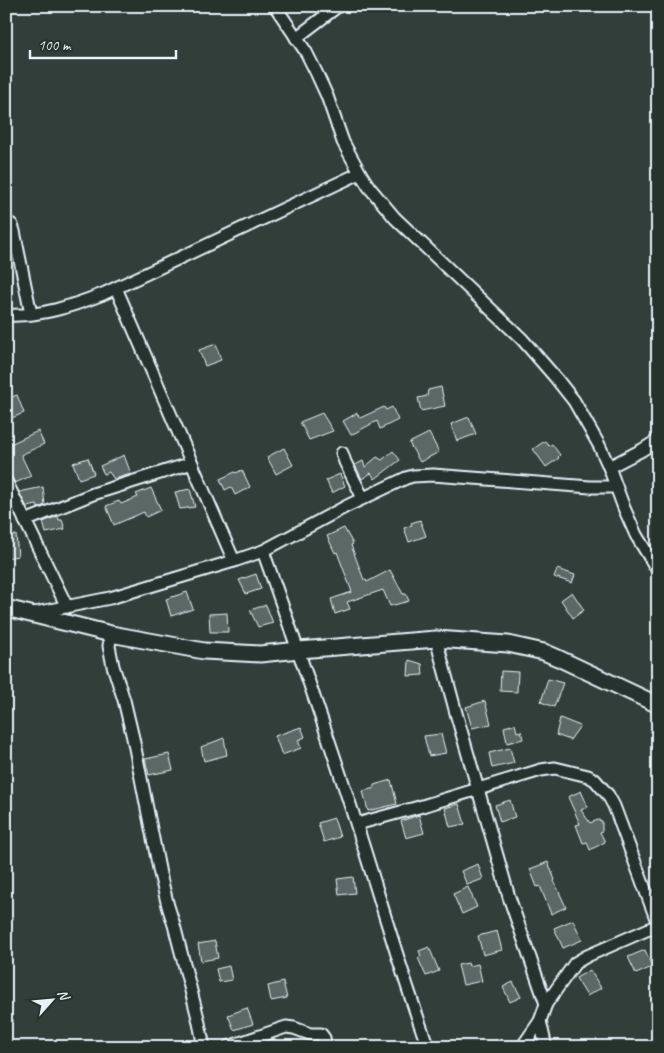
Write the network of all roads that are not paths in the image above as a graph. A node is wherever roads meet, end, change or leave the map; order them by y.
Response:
1 (275, 6) edge
2 (338, 6) edge
3 (296, 38) junction
4 (360, 173) junction
5 (6, 221) edge
6 (116, 288) junction
7 (31, 314) junction
8 (6, 315) edge
9 (658, 440) edge
10 (342, 452) dead end
11 (192, 462) junction
12 (609, 467) junction
13 (6, 481) edge
14 (616, 487) junction
15 (363, 498) junction
16 (25, 521) junction
17 (263, 550) junction
18 (234, 560) junction
19 (658, 571) edge
20 (6, 608) edge
21 (67, 608) junction
22 (31, 614) junction
23 (111, 634) junction
24 (436, 640) junction
25 (298, 650) junction
26 (658, 705) edge
27 (478, 790) junction
28 (356, 824) junction
29 (658, 924) edge
30 (546, 1004) junction
31 (540, 1021) junction
32 (204, 1047) edge
33 (228, 1047) edge
34 (326, 1047) edge
35 (428, 1047) edge
36 (522, 1047) edge
37 (546, 1047) edge

1 - 3 street
2 - 3 street
3 - 4 street
4 - 6 street
4 - 12 street
5 - 7 street
6 - 7 street
6 - 11 street
7 - 8 street
9 - 12 street
10 - 15 street
11 - 16 street
11 - 18 street
12 - 14 street
13 - 16 street
14 - 15 street
14 - 19 street
15 - 17 street
16 - 21 street
17 - 18 street
17 - 25 street
18 - 21 street
20 - 22 main road
21 - 22 street
22 - 23 main road
23 - 25 main road
23 - 32 street
24 - 25 main road
24 - 26 main road
24 - 27 street
25 - 28 street
27 - 28 street
27 - 29 street
27 - 30 street
28 - 35 street
29 - 30 street
30 - 31 street
31 - 36 street
31 - 37 street
33 - 34 street

